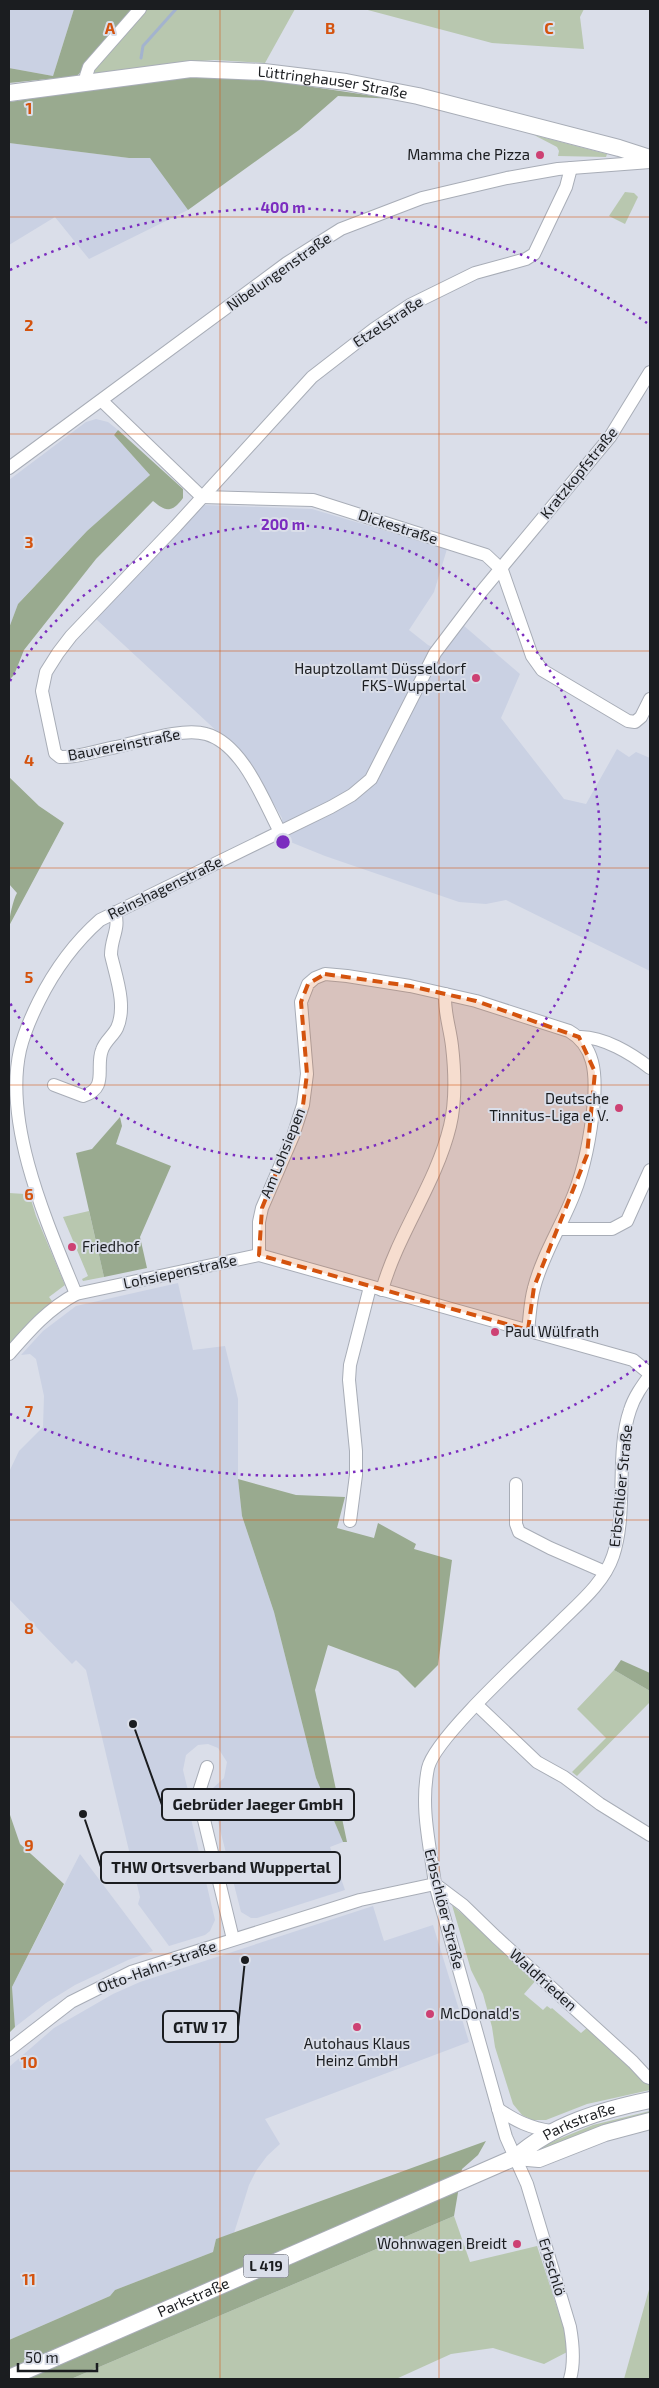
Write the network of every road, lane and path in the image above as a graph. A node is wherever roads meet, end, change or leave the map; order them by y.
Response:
1 (140, 9) edge
2 (86, 76) dead end
3 (9, 93) edge
4 (650, 160) edge
5 (571, 168) junction
6 (650, 372) edge
7 (102, 401) junction
8 (9, 468) edge
9 (202, 497) junction
10 (502, 570) junction
11 (650, 700) edge
12 (280, 832) junction
13 (115, 912) junction
14 (445, 994) junction
15 (579, 1037) junction
16 (650, 1068) edge
17 (54, 1085) dead end
18 (650, 1170) edge
19 (559, 1229) junction
20 (259, 1255) junction
21 (376, 1289) junction
22 (76, 1294) junction
23 (528, 1330) junction
24 (9, 1354) edge
25 (650, 1374) edge
26 (516, 1484) dead end
27 (350, 1521) dead end
28 (605, 1572) junction
29 (477, 1705) junction
30 (207, 1766) dead end
31 (650, 1835) edge
32 (435, 1884) junction
33 (233, 1939) junction
34 (9, 2050) edge
35 (650, 2078) edge
36 (650, 2100) edge
37 (498, 2109) junction
38 (650, 2121) edge
39 (551, 2131) junction
40 (516, 2157) junction
41 (9, 2378) edge
42 (570, 2379) edge

1 - 2 street
3 - 4 main road, Lüttringhauser Straße
4 - 5 street, Nibelungenstraße
5 - 7 street, Nibelungenstraße
5 - 9 street, Etzelstraße
6 - 10 street, Kratzkopfstraße
7 - 8 street, Nibelungenstraße
7 - 9 street
9 - 10 street, Dickestraße
9 - 12 street, Bauvereinstraße
10 - 11 street
10 - 12 street, Reinshagenstraße
12 - 13 street, Reinshagenstraße
13 - 17 street
13 - 22 street, Reinshagenstraße
14 - 15 street, Am Lohsiepen
14 - 20 street, Am Lohsiepen
14 - 21 street
15 - 16 street, Am Lohsiepen
15 - 19 street
18 - 19 street
19 - 23 street
20 - 21 street, Lohsiepenstraße
20 - 22 street, Lohsiepenstraße
21 - 23 street, Lohsiepenstraße
21 - 27 street
22 - 24 street, Lohsiepenstraße
23 - 25 street, Lohsiepenstraße
25 - 28 street, Erbschlöer Straße
26 - 28 street
28 - 29 street, Erbschlöer Straße
29 - 31 street
29 - 32 street, Erbschlöer Straße
30 - 33 street, Otto-Hahn-Straße
32 - 33 street, Otto-Hahn-Straße
32 - 35 street, Waldfrieden
32 - 37 street, Erbschlöer Straße
33 - 34 street, Otto-Hahn-Straße
36 - 39 main road, Parkstraße / L 419
37 - 39 street
37 - 40 street, Erbschlöer Straße
38 - 40 main road, Parkstraße / L 419
39 - 40 main road, Parkstraße / L 419
40 - 41 main road, Parkstraße / L 419
40 - 42 street, Erbschlö

